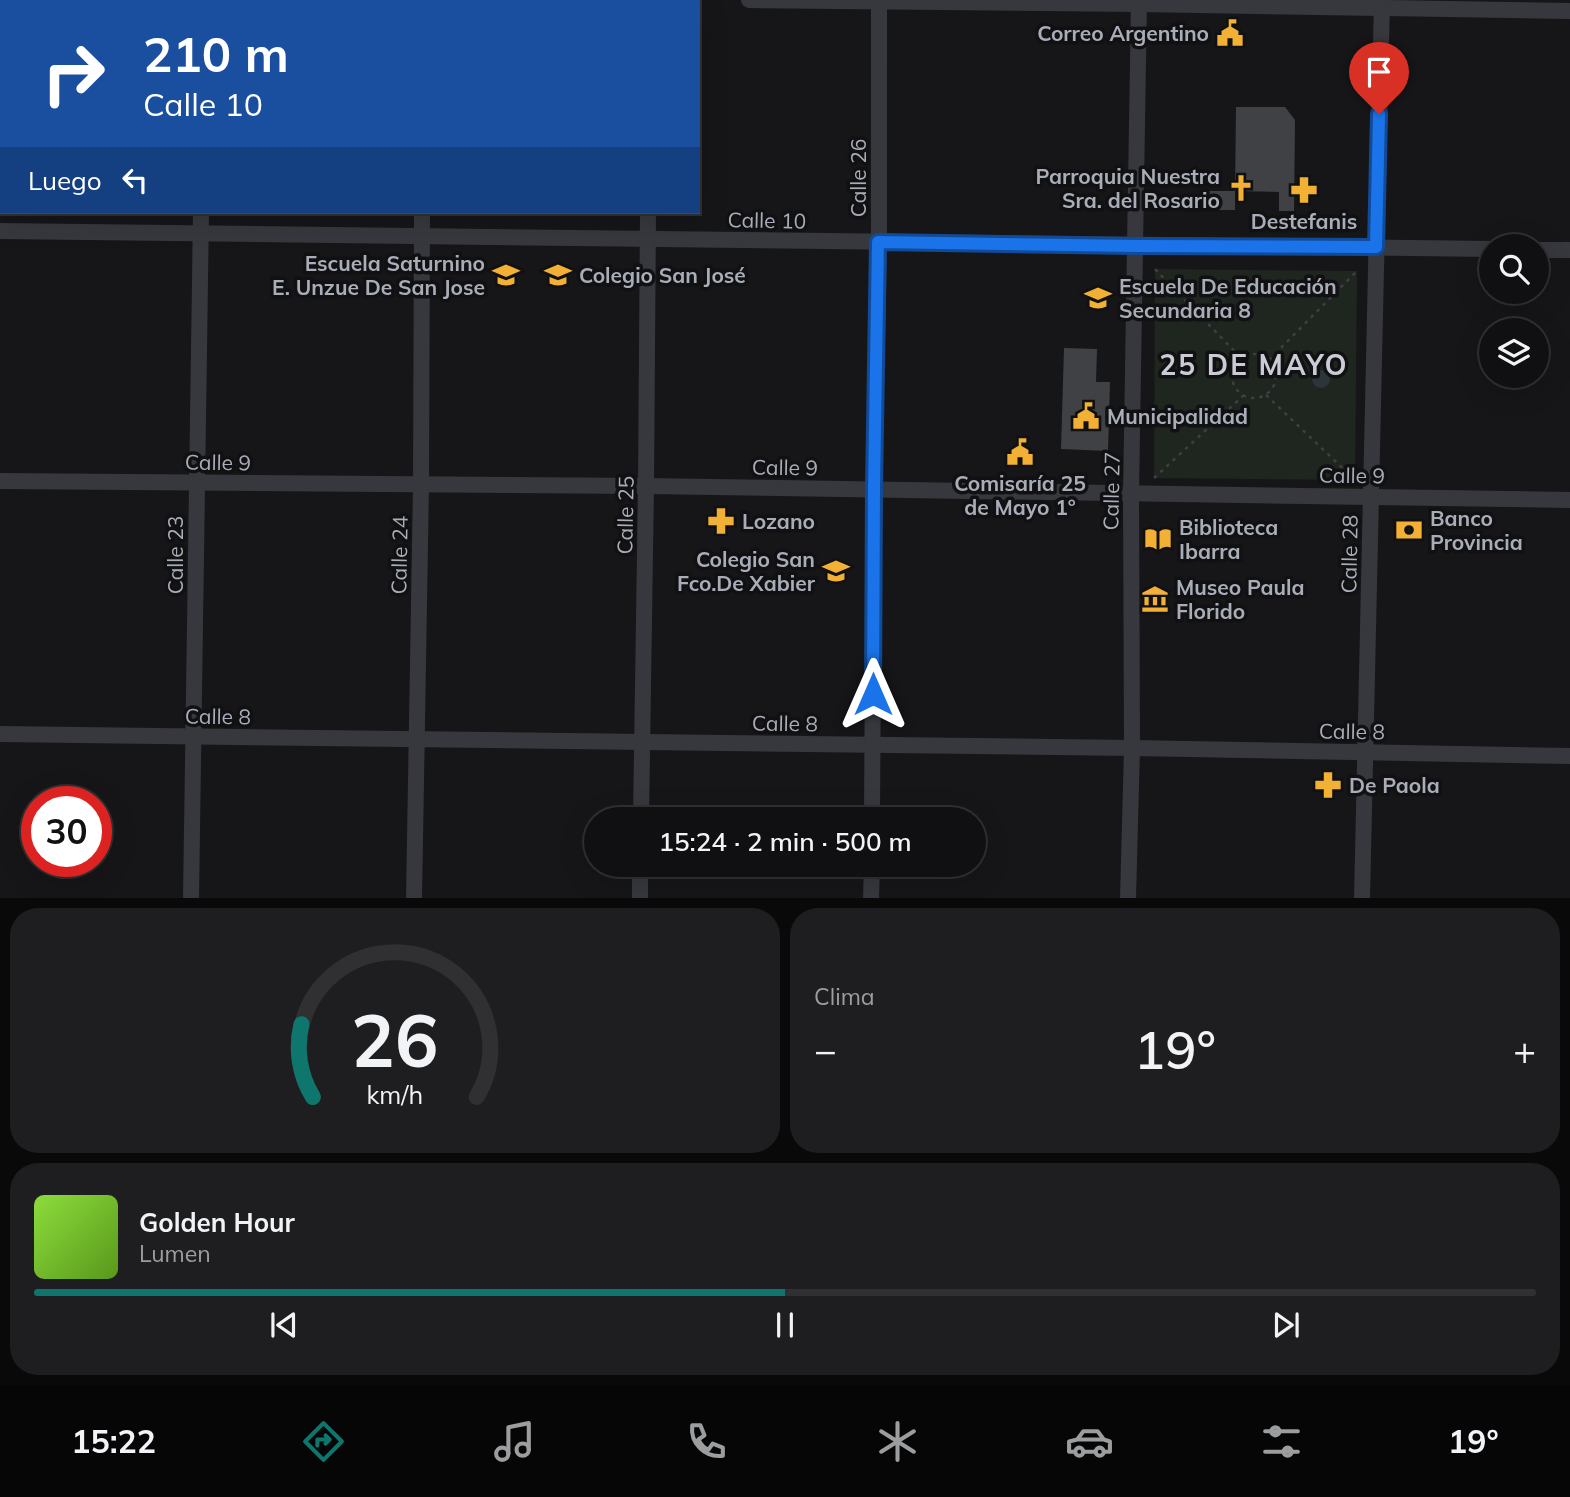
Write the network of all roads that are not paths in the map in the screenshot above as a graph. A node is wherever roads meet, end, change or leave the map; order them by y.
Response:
1 (749, 0) edge
2 (879, 1) edge
3 (1139, 2) edge
4 (1382, 4) edge
5 (1570, 11) edge
6 (201, 214) edge
7 (422, 214) edge
8 (648, 214) edge
9 (0, 231) edge
10 (201, 232) junction
11 (422, 236) junction
12 (648, 240) junction
13 (878, 242) junction
14 (1136, 246) junction
15 (1376, 247) junction
16 (1479, 249) edge
17 (1549, 250) edge
18 (1570, 250) edge
19 (0, 481) edge
20 (196, 483) junction
21 (421, 485) junction
22 (646, 486) junction
23 (874, 489) junction
24 (1131, 494) junction
25 (1372, 496) junction
26 (1570, 500) edge
27 (0, 733) edge
28 (194, 737) junction
29 (417, 740) junction
30 (642, 743) junction
31 (873, 745) junction
32 (1132, 748) junction
33 (1365, 752) junction
34 (1570, 757) edge
35 (641, 807) edge
36 (872, 807) edge
37 (640, 877) edge
38 (872, 877) edge
39 (191, 898) edge
40 (414, 898) edge
41 (640, 898) edge
42 (871, 898) edge
43 (1128, 898) edge
44 (1362, 898) edge

1 - 2 street
2 - 3 street
2 - 13 street, Calle 26
3 - 4 street
3 - 14 street, Calle 27
4 - 5 street
4 - 15 street, Calle 28
6 - 10 street, Calle 23
7 - 11 street, Calle 24
8 - 12 street, Calle 25
9 - 10 street, Calle 10
10 - 11 street, Calle 10
10 - 20 street, Calle 23
11 - 12 street, Calle 10
11 - 21 street, Calle 24
12 - 13 street, Calle 10
12 - 22 street, Calle 25
13 - 14 street, Calle 10
13 - 23 street, Calle 26
14 - 15 street, Calle 10
14 - 24 street, Calle 27
15 - 16 street, Calle 10
15 - 25 street, Calle 28
17 - 18 street
19 - 20 street, Calle 9
20 - 21 street, Calle 9
20 - 28 street, Calle 23
21 - 22 street, Calle 9
21 - 29 street, Calle 24
22 - 23 street, Calle 9
22 - 30 street, Calle 25
23 - 24 street, Calle 9
23 - 31 street, Calle 26
24 - 25 street, Calle 9
24 - 32 street, Calle 27
25 - 26 street, Calle 9
25 - 33 street, Calle 28
27 - 28 street, Calle 8
28 - 29 street, Calle 8
28 - 39 street, Calle 23
29 - 30 street, Calle 8
29 - 40 street, Calle 24
30 - 31 street, Calle 8
30 - 35 street, Calle 25
31 - 32 street, Calle 8
31 - 36 street, Calle 26
32 - 33 street, Calle 8
32 - 43 street, Calle 27
33 - 34 street, Calle 8
33 - 44 street, Calle 28
37 - 41 street
38 - 42 street

